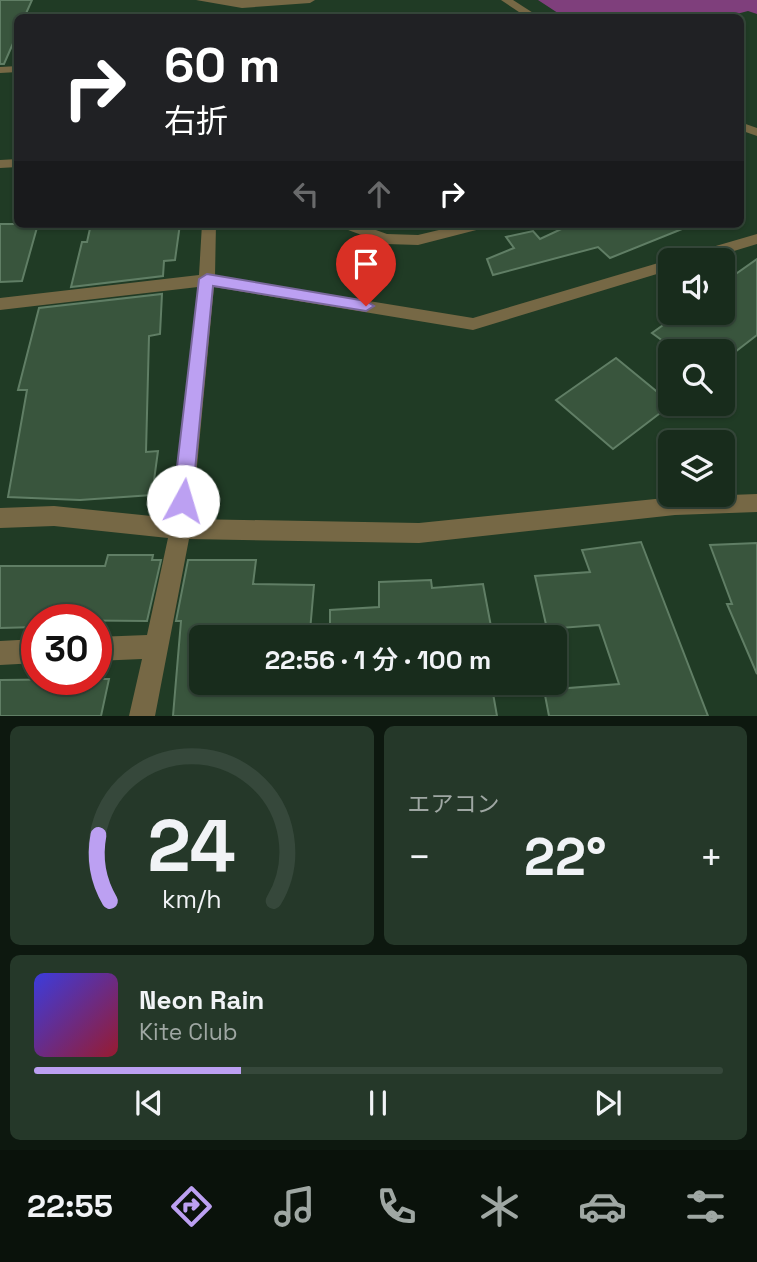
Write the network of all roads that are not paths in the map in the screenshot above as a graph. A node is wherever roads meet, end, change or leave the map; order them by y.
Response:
1 (201, 0) edge
2 (310, 0) edge
3 (506, 0) edge
4 (220, 5) junction
5 (220, 14) edge
6 (529, 14) edge
7 (209, 228) edge
8 (356, 228) edge
9 (467, 228) edge
10 (757, 239) edge
11 (727, 248) edge
12 (658, 269) edge
13 (207, 279) junction
14 (0, 304) edge
15 (757, 503) edge
16 (0, 517) edge
17 (180, 529) junction
18 (156, 646) junction
19 (112, 648) edge
20 (21, 652) edge
21 (0, 653) edge
22 (142, 716) edge

1 - 4 street
2 - 4 street
3 - 6 street
4 - 5 street
7 - 13 street
8 - 9 street
10 - 11 street
12 - 13 street
13 - 14 street
13 - 17 street
15 - 17 street
16 - 17 street
17 - 18 street
18 - 19 street
18 - 22 street
20 - 21 street

